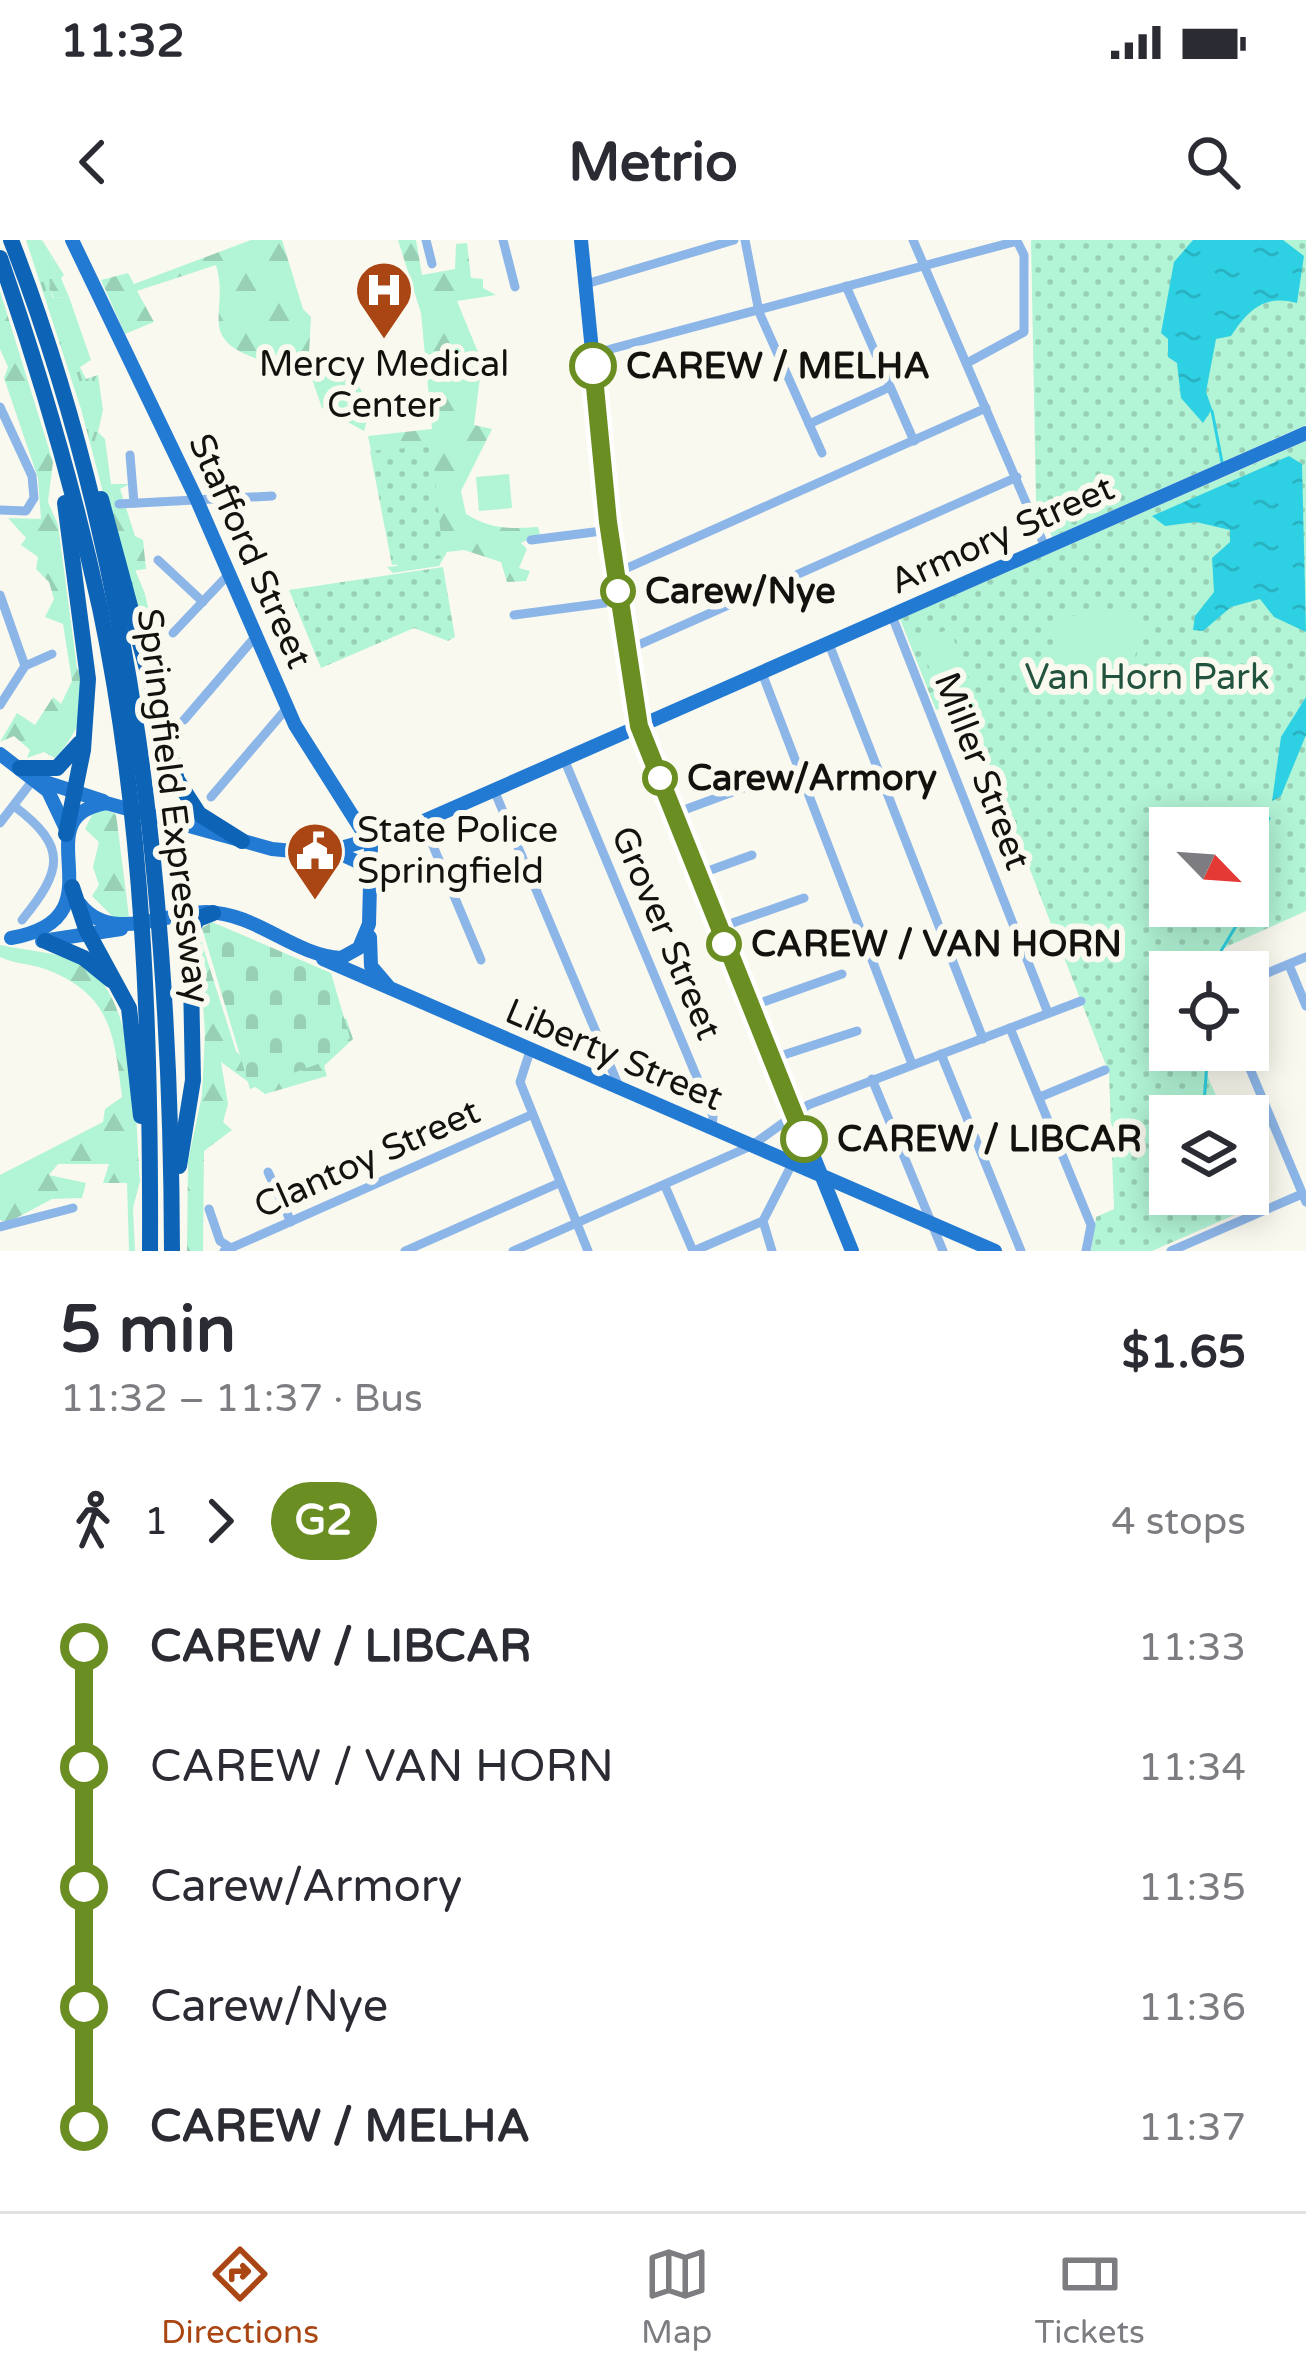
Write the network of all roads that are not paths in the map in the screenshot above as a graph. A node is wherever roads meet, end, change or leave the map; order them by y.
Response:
1 (11, 240) edge
2 (72, 240) edge
3 (426, 240) edge
4 (503, 240) edge
5 (581, 240) edge
6 (734, 240) edge
7 (745, 240) edge
8 (913, 240) edge
9 (1020, 242) edge
10 (0, 258) edge
11 (923, 262) junction
12 (432, 264) dead end
13 (586, 284) junction
14 (846, 286) junction
15 (515, 287) dead end
16 (759, 312) junction
17 (592, 354) junction
18 (967, 363) junction
19 (890, 386) junction
20 (66, 403) junction
21 (0, 406) edge
22 (986, 408) junction
23 (809, 424) junction
24 (56, 430) junction
25 (1306, 434) edge
26 (914, 441) junction
27 (822, 453) dead end
28 (130, 455) dead end
29 (1017, 477) junction
30 (272, 496) dead end
31 (196, 498) junction
32 (134, 503) junction
33 (118, 504) dead end
34 (0, 510) edge
35 (610, 530) junction
36 (531, 540) dead end
37 (1046, 549) junction
38 (158, 560) dead end
39 (616, 573) junction
40 (229, 574) junction
41 (1, 599) edge
42 (203, 602) junction
43 (620, 602) junction
44 (514, 615) dead end
45 (892, 616) junction
46 (173, 633) dead end
47 (256, 636) junction
48 (829, 644) junction
49 (627, 650) junction
50 (52, 654) dead end
51 (25, 666) junction
52 (762, 673) junction
53 (0, 705) edge
54 (287, 708) junction
55 (184, 720) dead end
56 (639, 726) junction
57 (86, 732) junction
58 (0, 754) edge
59 (565, 759) junction
60 (27, 773) junction
61 (758, 783) dead end
62 (494, 790) junction
63 (75, 792) junction
64 (211, 797) dead end
65 (109, 803) junction
66 (14, 806) junction
67 (673, 814) junction
68 (422, 822) junction
69 (0, 823) edge
70 (67, 833) junction
71 (392, 835) junction
72 (242, 841) junction
73 (369, 842) junction
74 (322, 853) junction
75 (752, 855) dead end
76 (697, 875) junction
77 (372, 878) junction
78 (73, 889) junction
79 (805, 898) dead end
80 (213, 913) junction
81 (22, 920) dead end
82 (369, 924) junction
83 (128, 925) junction
84 (718, 928) junction
85 (89, 934) junction
86 (5, 938) edge
87 (45, 941) junction
88 (314, 952) junction
89 (1306, 957) edge
90 (481, 960) dead end
91 (1289, 965) junction
92 (1269, 973) edge
93 (842, 974) dead end
94 (122, 994) junction
95 (407, 999) junction
96 (1081, 1001) dead end
97 (1306, 1006) edge
98 (749, 1007) junction
99 (1048, 1013) junction
100 (1010, 1028) junction
101 (857, 1031) dead end
102 (982, 1039) junction
103 (530, 1052) junction
104 (941, 1054) junction
105 (771, 1059) junction
106 (912, 1064) junction
107 (1105, 1070) dead end
108 (1251, 1071) edge
109 (872, 1079) junction
110 (621, 1090) junction
111 (1040, 1097) junction
112 (532, 1114) junction
113 (795, 1117) junction
114 (712, 1130) junction
115 (751, 1146) junction
116 (1306, 1160) edge
117 (792, 1164) junction
118 (1290, 1167) junction
119 (268, 1172) dead end
120 (818, 1175) junction
121 (559, 1183) junction
122 (665, 1186) junction
123 (1304, 1198) edge
124 (172, 1202) junction
125 (73, 1208) dead end
126 (209, 1209) dead end
127 (763, 1221) junction
128 (290, 1222) junction
129 (931, 1223) junction
130 (575, 1224) junction
131 (0, 1227) edge
132 (150, 1231) junction
133 (228, 1250) edge
134 (150, 1251) edge
135 (172, 1251) edge
136 (404, 1251) edge
137 (513, 1251) edge
138 (589, 1251) edge
139 (694, 1251) edge
140 (772, 1251) edge
141 (852, 1251) edge
142 (943, 1251) edge
143 (995, 1251) edge
144 (1022, 1251) edge
145 (1086, 1251) edge
146 (1171, 1251) edge

1 - 20 highway, Springfield Expressway
2 - 31 main road, Stafford Street
3 - 12 street
4 - 15 street
5 - 13 main road
6 - 13 street
7 - 16 street
8 - 11 street
9 - 11 street
9 - 18 street
10 - 24 highway, Springfield Expressway
11 - 14 street
11 - 18 street
13 - 17 main road
14 - 16 street
14 - 19 street
16 - 17 street
16 - 23 street
17 - 35 main road
18 - 22 street
19 - 23 street
19 - 26 street
20 - 72 highway
20 - 124 highway, Springfield Expressway
21 - 34 street
22 - 26 street
22 - 29 street
23 - 27 street
24 - 57 highway
24 - 132 highway, Springfield Expressway
25 - 37 main road, Armory Street
26 - 39 street
28 - 32 street
29 - 37 street
29 - 49 street
30 - 31 street
31 - 32 street
31 - 40 main road, Stafford Street
32 - 33 street
35 - 36 street
35 - 39 main road
37 - 45 main road, Armory Street
38 - 42 street
39 - 43 main road
40 - 42 street
40 - 47 main road, Stafford Street
41 - 51 street
42 - 46 street
43 - 44 street
43 - 49 main road
45 - 48 main road, Armory Street
45 - 99 street, Miller Street
47 - 54 main road, Stafford Street
47 - 55 street
48 - 52 main road, Armory Street
48 - 102 street
49 - 56 main road
50 - 51 street
51 - 53 street
52 - 56 main road, Armory Street
52 - 106 street
54 - 64 street
54 - 73 main road, Stafford Street
56 - 59 main road, Armory Street
56 - 67 main road
57 - 60 highway
57 - 63 highway
58 - 60 main road
59 - 62 main road, Armory Street
59 - 114 street, Grover Street
60 - 63 main road
60 - 66 street
60 - 70 main road
61 - 67 street
62 - 68 main road, Armory Street
62 - 110 street
63 - 65 main road
63 - 70 highway
65 - 70 main road
65 - 72 main road
66 - 69 street
66 - 81 street
67 - 76 main road
68 - 71 main road, Armory Street
68 - 90 street
70 - 78 main road
71 - 73 main road, Armory Street
71 - 77 main road
72 - 74 main road
73 - 74 main road, Armory Street
73 - 77 main road, Stafford Street
74 - 77 main road
75 - 76 street
76 - 84 main road
77 - 82 main road, Stafford Street
78 - 83 main road
78 - 85 highway
78 - 86 main road
79 - 84 street
80 - 83 main road, Liberty Street
80 - 88 main road, Liberty Street
80 - 124 highway
82 - 88 main road
82 - 95 main road, Liberty Street
83 - 85 main road
84 - 98 main road
85 - 87 main road
85 - 94 highway
86 - 87 main road
87 - 94 highway
88 - 95 main road, Liberty Street
89 - 91 street
91 - 92 street
91 - 97 street
93 - 98 street
94 - 132 highway
95 - 103 main road, Liberty Street
96 - 99 street
98 - 105 main road
99 - 100 street
100 - 102 street
100 - 111 street
101 - 105 street
102 - 104 street
103 - 110 main road, Liberty Street
103 - 112 street
104 - 106 street
104 - 144 street
105 - 113 main road
106 - 109 street
107 - 111 street
108 - 118 street
109 - 113 street
109 - 129 street
110 - 114 main road, Liberty Street
111 - 145 street
112 - 121 street
112 - 128 street, Clantoy Street
113 - 115 street
113 - 120 main road
114 - 115 main road, Liberty Street
115 - 117 main road, Liberty Street
115 - 122 street
116 - 118 street
117 - 120 main road, Liberty Street
117 - 127 street
118 - 123 street
119 - 128 street
120 - 129 main road, Liberty Street
120 - 141 main road
121 - 130 street
121 - 136 street
122 - 130 street
122 - 139 street
123 - 146 street
124 - 135 highway, Springfield Expressway
125 - 131 street
126 - 133 street
127 - 139 street
127 - 140 street
128 - 133 street, Clantoy Street
129 - 142 street
129 - 143 main road, Liberty Street
130 - 137 street
130 - 138 street
132 - 134 highway, Springfield Expressway

